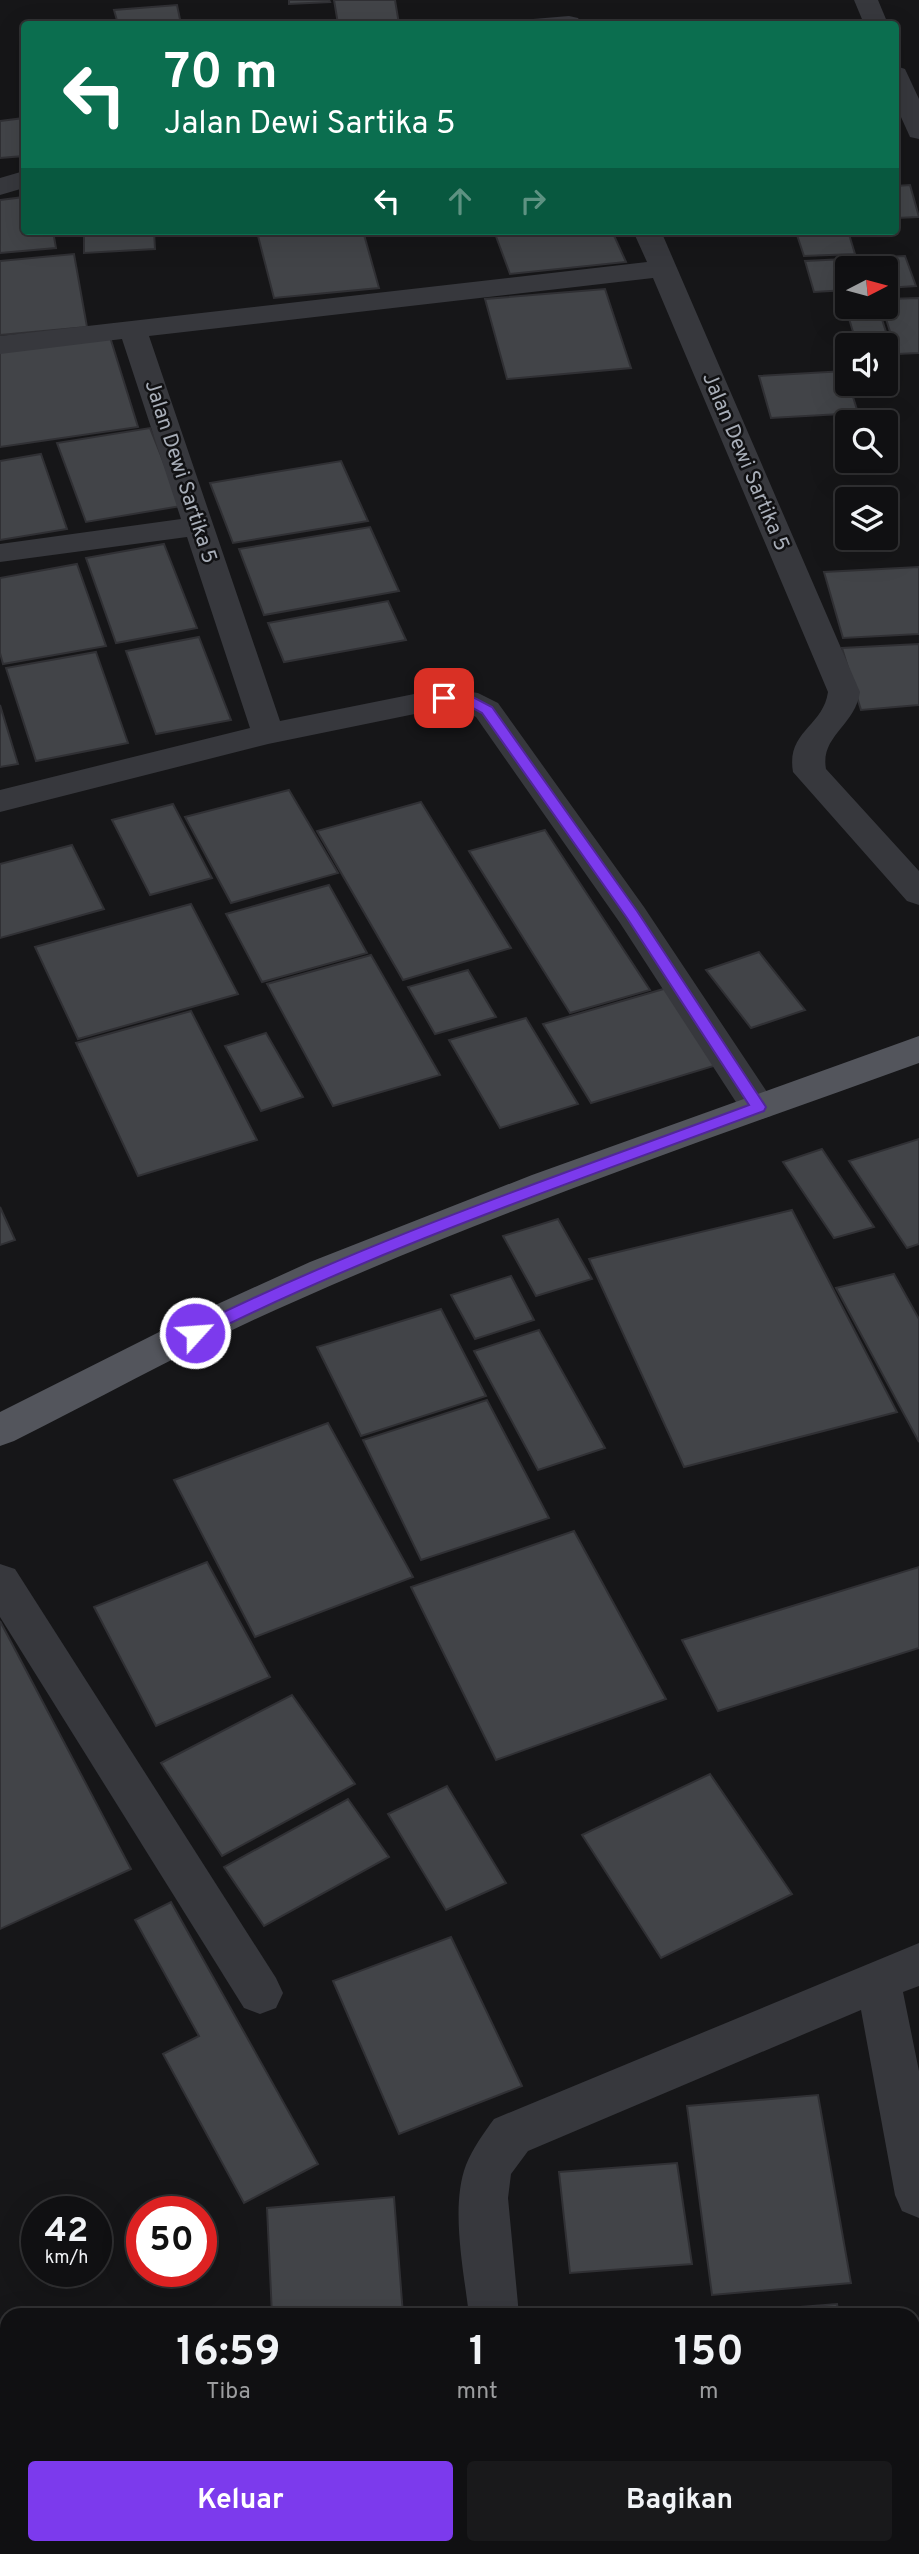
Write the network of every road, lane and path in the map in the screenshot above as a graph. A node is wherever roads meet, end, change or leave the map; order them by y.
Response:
1 (866, 0) edge
2 (875, 21) edge
3 (899, 81) edge
4 (919, 131) edge
5 (21, 180) edge
6 (0, 187) edge
7 (649, 235) edge
8 (662, 269) junction
9 (133, 330) junction
10 (0, 345) edge
11 (198, 526) junction
12 (0, 553) edge
13 (268, 734) junction
14 (0, 801) edge
15 (919, 893) edge
16 (919, 1049) edge
17 (758, 1107) junction
18 (0, 1430) edge
19 (0, 1580) edge
20 (899, 1972) edge
21 (260, 1993) dead end
22 (919, 2195) edge
23 (493, 2308) edge

1 - 2 street
3 - 4 street
5 - 6 street
7 - 8 street, Jalan Dewi Sartika 5
8 - 9 street
8 - 15 street, Jalan Dewi Sartika 5
9 - 10 street
9 - 11 street, Jalan Dewi Sartika 5
11 - 12 street
11 - 13 street, Jalan Dewi Sartika 5
13 - 14 street
13 - 17 street
16 - 17 main road
17 - 18 main road
19 - 21 street
20 - 22 street
20 - 23 street

